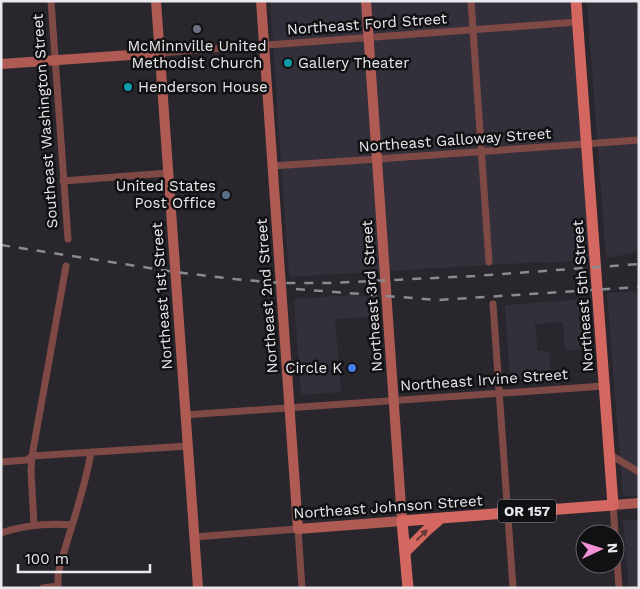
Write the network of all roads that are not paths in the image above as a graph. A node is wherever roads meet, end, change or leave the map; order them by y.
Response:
1 (50, 1) edge
2 (156, 1) edge
3 (261, 1) edge
4 (366, 1) edge
5 (471, 1) edge
6 (576, 1) edge
7 (578, 22) junction
8 (473, 31) junction
9 (369, 37) junction
10 (265, 45) junction
11 (159, 53) junction
12 (55, 60) junction
13 (1, 64) edge
14 (639, 140) edge
15 (587, 144) junction
16 (481, 152) junction
17 (378, 159) junction
18 (272, 166) junction
19 (168, 173) junction
20 (63, 180) junction
21 (68, 239) dead end
22 (489, 262) dead end
23 (66, 266) dead end
24 (493, 304) dead end
25 (604, 386) junction
26 (500, 393) junction
27 (394, 400) junction
28 (289, 408) junction
29 (185, 415) junction
30 (188, 446) junction
31 (91, 452) junction
32 (609, 454) junction
33 (32, 456) junction
34 (1, 462) edge
35 (639, 472) edge
36 (639, 503) edge
37 (613, 505) junction
38 (508, 513) junction
39 (441, 518) junction
40 (402, 521) junction
41 (34, 525) junction
42 (72, 525) junction
43 (298, 529) junction
44 (1, 533) edge
45 (194, 537) junction
46 (405, 552) junction
47 (58, 587) edge
48 (43, 588) edge
49 (198, 588) edge
50 (302, 588) edge
51 (408, 588) edge
52 (513, 588) edge
53 (619, 588) edge

1 - 12 street, Southeast Washington Street
2 - 11 street, Northeast 1st Street
3 - 10 street, Northeast 2nd Street
4 - 9 street, Northeast 3rd Street
5 - 8 street
6 - 7 main road, Northeast 5th Street
7 - 8 street, Northeast Ford Street
7 - 15 main road, Northeast 5th Street
8 - 9 street, Northeast Ford Street
8 - 16 street
9 - 10 street, Northeast Ford Street
9 - 17 street, Northeast 3rd Street
10 - 11 street, Northeast Ford Street
10 - 18 street, Northeast 2nd Street
11 - 12 street
11 - 19 street, Northeast 1st Street
12 - 13 street
12 - 20 street, Southeast Washington Street
14 - 15 street, Northeast Galloway Street
15 - 16 street, Northeast Galloway Street
15 - 25 main road, Northeast 5th Street
16 - 17 street, Northeast Galloway Street
16 - 22 street
17 - 18 street, Northeast Galloway Street
17 - 27 street, Northeast 3rd Street
18 - 28 street, Northeast 2nd Street
19 - 20 street
19 - 29 street, Northeast 1st Street
20 - 21 street, Southeast Washington Street
23 - 33 street
24 - 26 street
25 - 26 street, Northeast Irvine Street
25 - 32 main road, Northeast 5th Street
26 - 27 street, Northeast Irvine Street
26 - 38 street
27 - 28 street, Northeast Irvine Street
27 - 40 street, Northeast 3rd Street
28 - 29 street, Northeast Irvine Street
28 - 43 street, Northeast 2nd Street
29 - 30 street, Northeast 1st Street
30 - 31 street
30 - 45 street, Northeast 1st Street
31 - 33 street
31 - 42 street
32 - 35 street
32 - 37 main road, Northeast 5th Street
33 - 34 street
33 - 41 street
36 - 37 street
37 - 38 main road, Northeast Johnson Street / OR 157
37 - 53 street, Northeast 5th Street
38 - 39 main road, Northeast Johnson Street / OR 157
38 - 52 street
39 - 40 main road, Northeast Johnson Street / OR 157
46 -> 39 main road
40 - 43 street, Northeast Johnson Street / OR 157
40 - 46 main road, Northeast 3rd Street
41 - 42 street
41 - 44 street
42 - 47 street
43 - 45 street, Northeast Johnson Street / OR 157
43 - 50 street, Northeast 2nd Street
45 - 49 street, Northeast 1st Street
46 - 51 main road, Northeast 3rd Street
47 - 48 street

